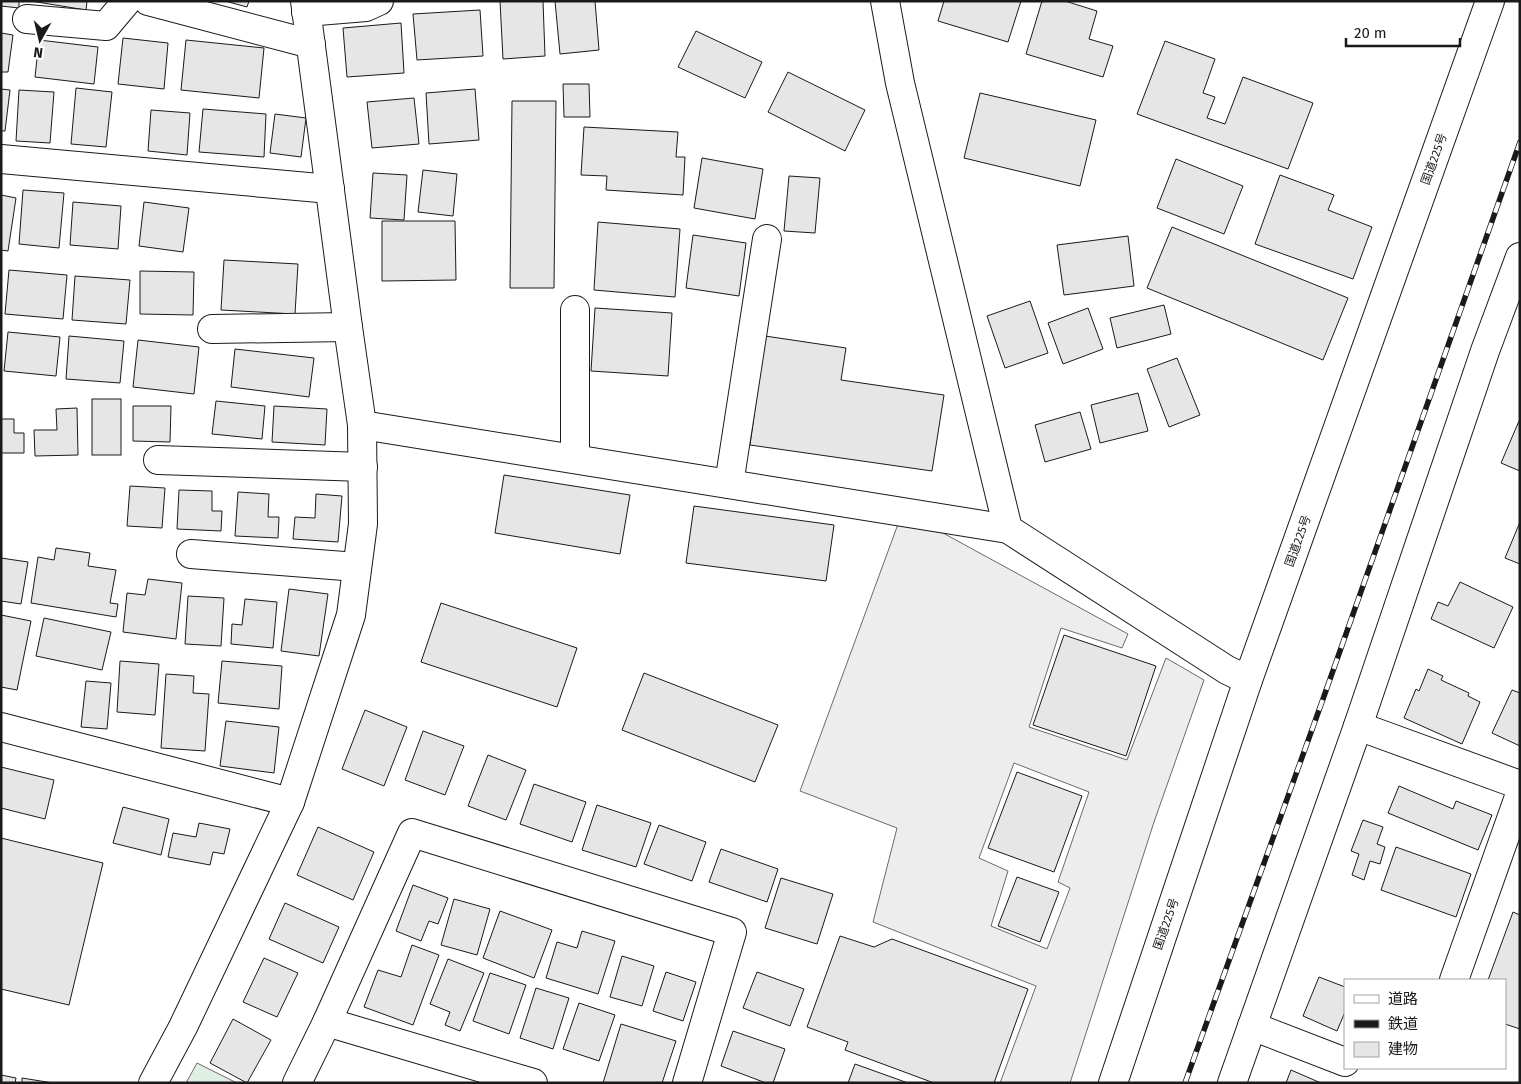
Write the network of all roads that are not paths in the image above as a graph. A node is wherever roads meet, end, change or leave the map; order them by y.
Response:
1 (127, 1) edge
2 (148, 1) edge
3 (380, 1) edge
4 (885, 1) edge
5 (1490, 1) edge
6 (306, 7) edge
7 (27, 19) dead end
8 (311, 44) junction
9 (1, 160) edge
10 (330, 190) junction
11 (767, 239) dead end
12 (1520, 257) edge
13 (575, 310) dead end
14 (348, 327) junction
15 (212, 329) dead end
16 (362, 425) junction
17 (575, 459) junction
18 (158, 460) dead end
19 (363, 467) junction
20 (729, 484) junction
21 (1008, 529) junction
22 (192, 554) dead end
23 (357, 567) junction
24 (1248, 680) junction
25 (1358, 726) junction
26 (1, 727) edge
27 (1520, 785) edge
28 (1520, 794) edge
29 (290, 802) junction
30 (1454, 979) edge
31 (327, 1022) junction
32 (1252, 1026) junction
33 (1344, 1062) edge
34 (153, 1083) edge
35 (297, 1083) edge
36 (533, 1083) edge
37 (687, 1083) edge
38 (1112, 1083) edge
39 (1232, 1083) edge

1 - 7 main road
2 - 8 main road
3 - 6 main road
4 - 21 main road
5 - 24 main road, 国道225号
6 - 8 main road
8 - 10 main road
9 - 10 main road
10 - 14 main road
11 - 20 main road
12 - 25 main road
13 - 17 main road
14 - 15 main road
14 - 16 main road
16 - 17 main road
16 - 19 main road
17 - 20 main road
18 - 19 main road
19 - 23 main road
20 - 21 main road
21 - 24 main road
22 - 23 main road
23 - 29 main road
24 - 38 main road, 国道225号
25 - 27 main road
25 - 32 main road
26 - 29 main road
28 - 30 main road
29 - 34 main road
31 - 35 main road
31 - 36 main road
31 - 37 main road
32 - 33 main road
32 - 39 main road

